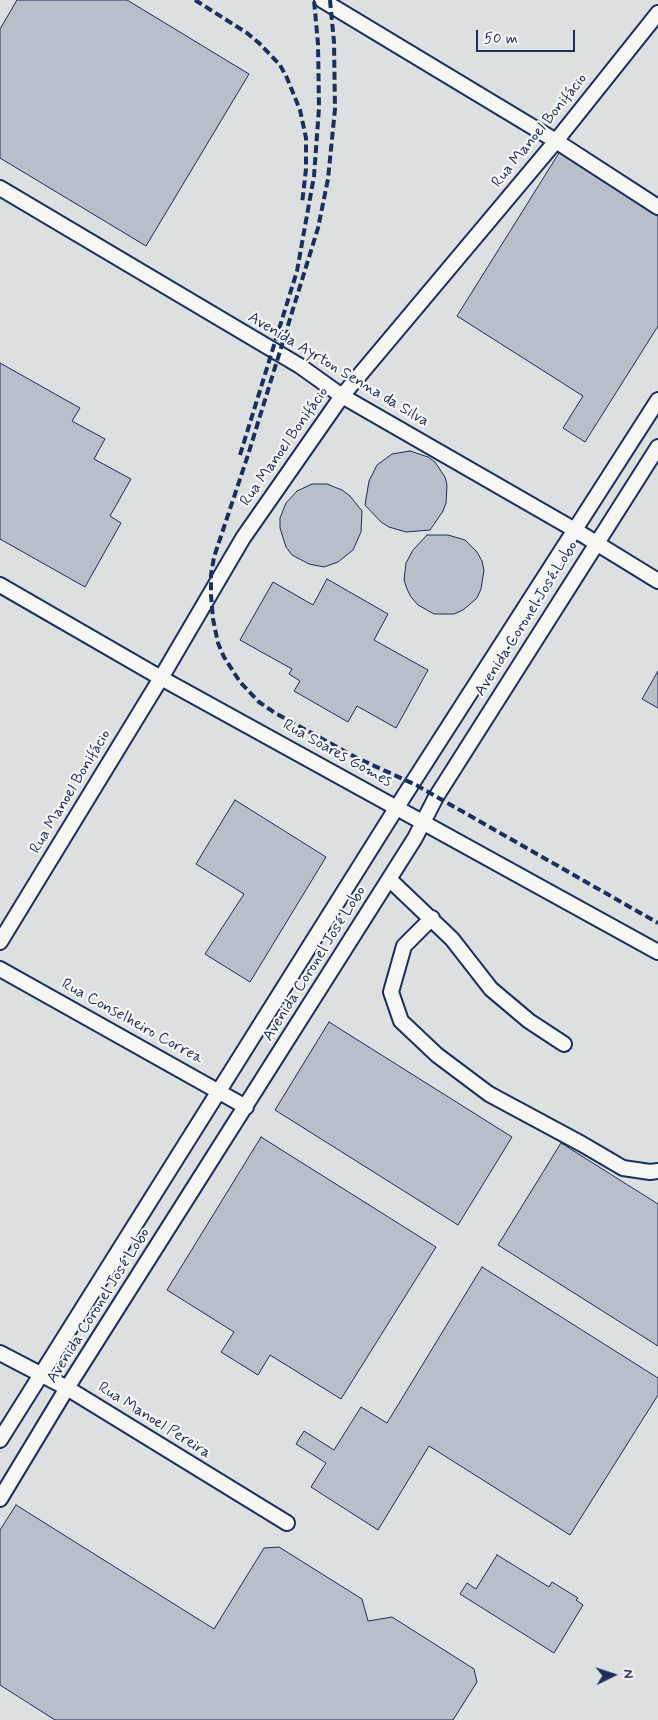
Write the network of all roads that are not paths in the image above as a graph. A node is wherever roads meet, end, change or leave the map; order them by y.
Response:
1 (322, 0) edge
2 (658, 13) edge
3 (556, 141) junction
4 (0, 188) edge
5 (658, 207) edge
6 (342, 396) junction
7 (658, 400) edge
8 (658, 447) edge
9 (575, 530) junction
10 (596, 543) junction
11 (658, 581) edge
12 (0, 585) edge
13 (161, 678) junction
14 (397, 807) junction
15 (424, 821) junction
16 (389, 879) junction
17 (432, 918) junction
18 (0, 942) edge
19 (658, 952) edge
20 (0, 969) edge
21 (564, 1044) dead end
22 (219, 1090) junction
23 (246, 1106) junction
24 (658, 1171) edge
25 (0, 1353) edge
26 (40, 1374) junction
27 (67, 1388) junction
28 (0, 1440) edge
29 (0, 1500) edge
30 (287, 1523) dead end

1 - 3 street
2 - 3 street, Rua Manoel Bonifácio
3 - 5 street
3 - 6 street, Rua Manoel Bonifácio
4 - 6 street, Avenida Ayrton Senna da Silva
6 - 9 street, Avenida Ayrton Senna da Silva
6 - 13 street, Rua Manoel Bonifácio
7 - 9 street, Avenida Coronel José Lobo
8 - 10 street, Avenida Coronel José Lobo
9 - 10 street, Avenida Ayrton Senna da Silva
9 - 14 street, Avenida Coronel José Lobo
10 - 11 street, Avenida Ayrton Senna da Silva
10 - 15 street, Avenida Coronel José Lobo
12 - 13 street, Rua Soares Gomes
13 - 14 street, Rua Soares Gomes
13 - 18 street, Rua Manoel Bonifácio
14 - 15 street, Rua Soares Gomes
14 - 22 street, Avenida Coronel José Lobo
15 - 16 street, Avenida Coronel José Lobo
15 - 19 street, Rua Soares Gomes
16 - 17 street
16 - 23 street, Avenida Coronel José Lobo
17 - 21 street
17 - 24 street
20 - 22 street, Rua Conselheiro Correa
22 - 23 street, Rua Conselheiro Correa
22 - 26 street, Avenida Coronel José Lobo
23 - 27 street, Avenida Coronel José Lobo
25 - 26 street, Rua Manoel Pereira
26 - 27 street, Rua Manoel Pereira
26 - 28 street, Avenida Coronel José Lobo
27 - 29 street, Avenida Coronel José Lobo
27 - 30 street, Rua Manoel Pereira

